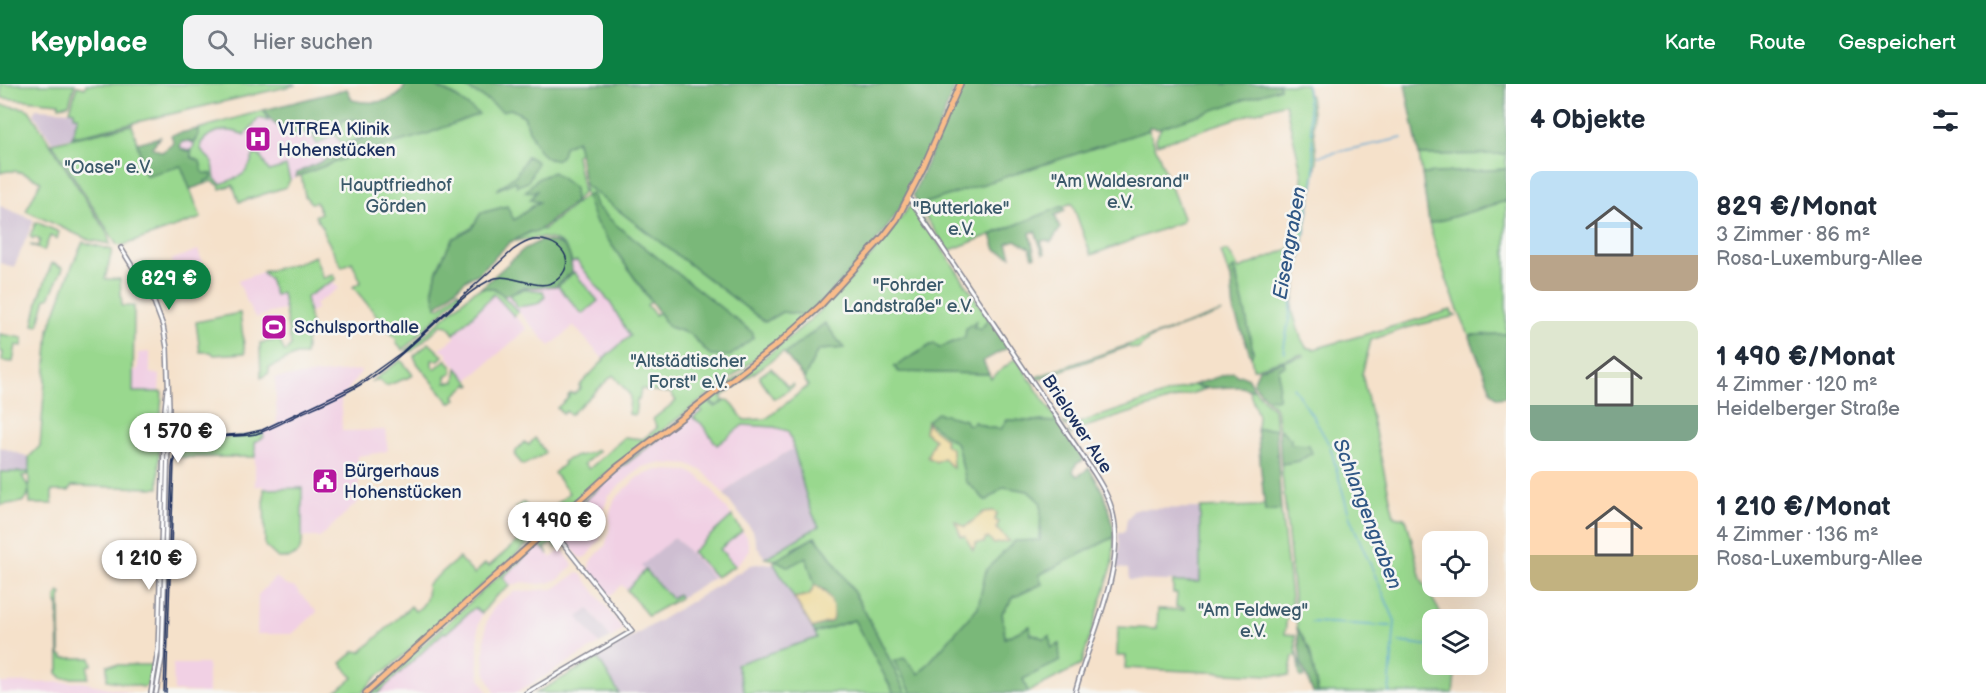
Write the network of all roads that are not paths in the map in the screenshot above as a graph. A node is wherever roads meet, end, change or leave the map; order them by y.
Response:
1 (960, 84) edge
2 (909, 198) junction
3 (121, 248) dead end
4 (165, 493) junction
5 (550, 527) junction
6 (159, 594) junction
7 (165, 594) junction
8 (151, 692) edge
9 (157, 692) edge
10 (366, 693) edge
11 (526, 693) edge
12 (1075, 693) edge

1 - 2 main road
2 - 5 main road
2 - 12 street, Brielower Aue
3 - 4 street
4 - 6 street
4 - 7 street
5 - 10 main road
5 - 11 street
6 - 7 street
6 - 8 street
7 - 9 street
8 - 9 street

